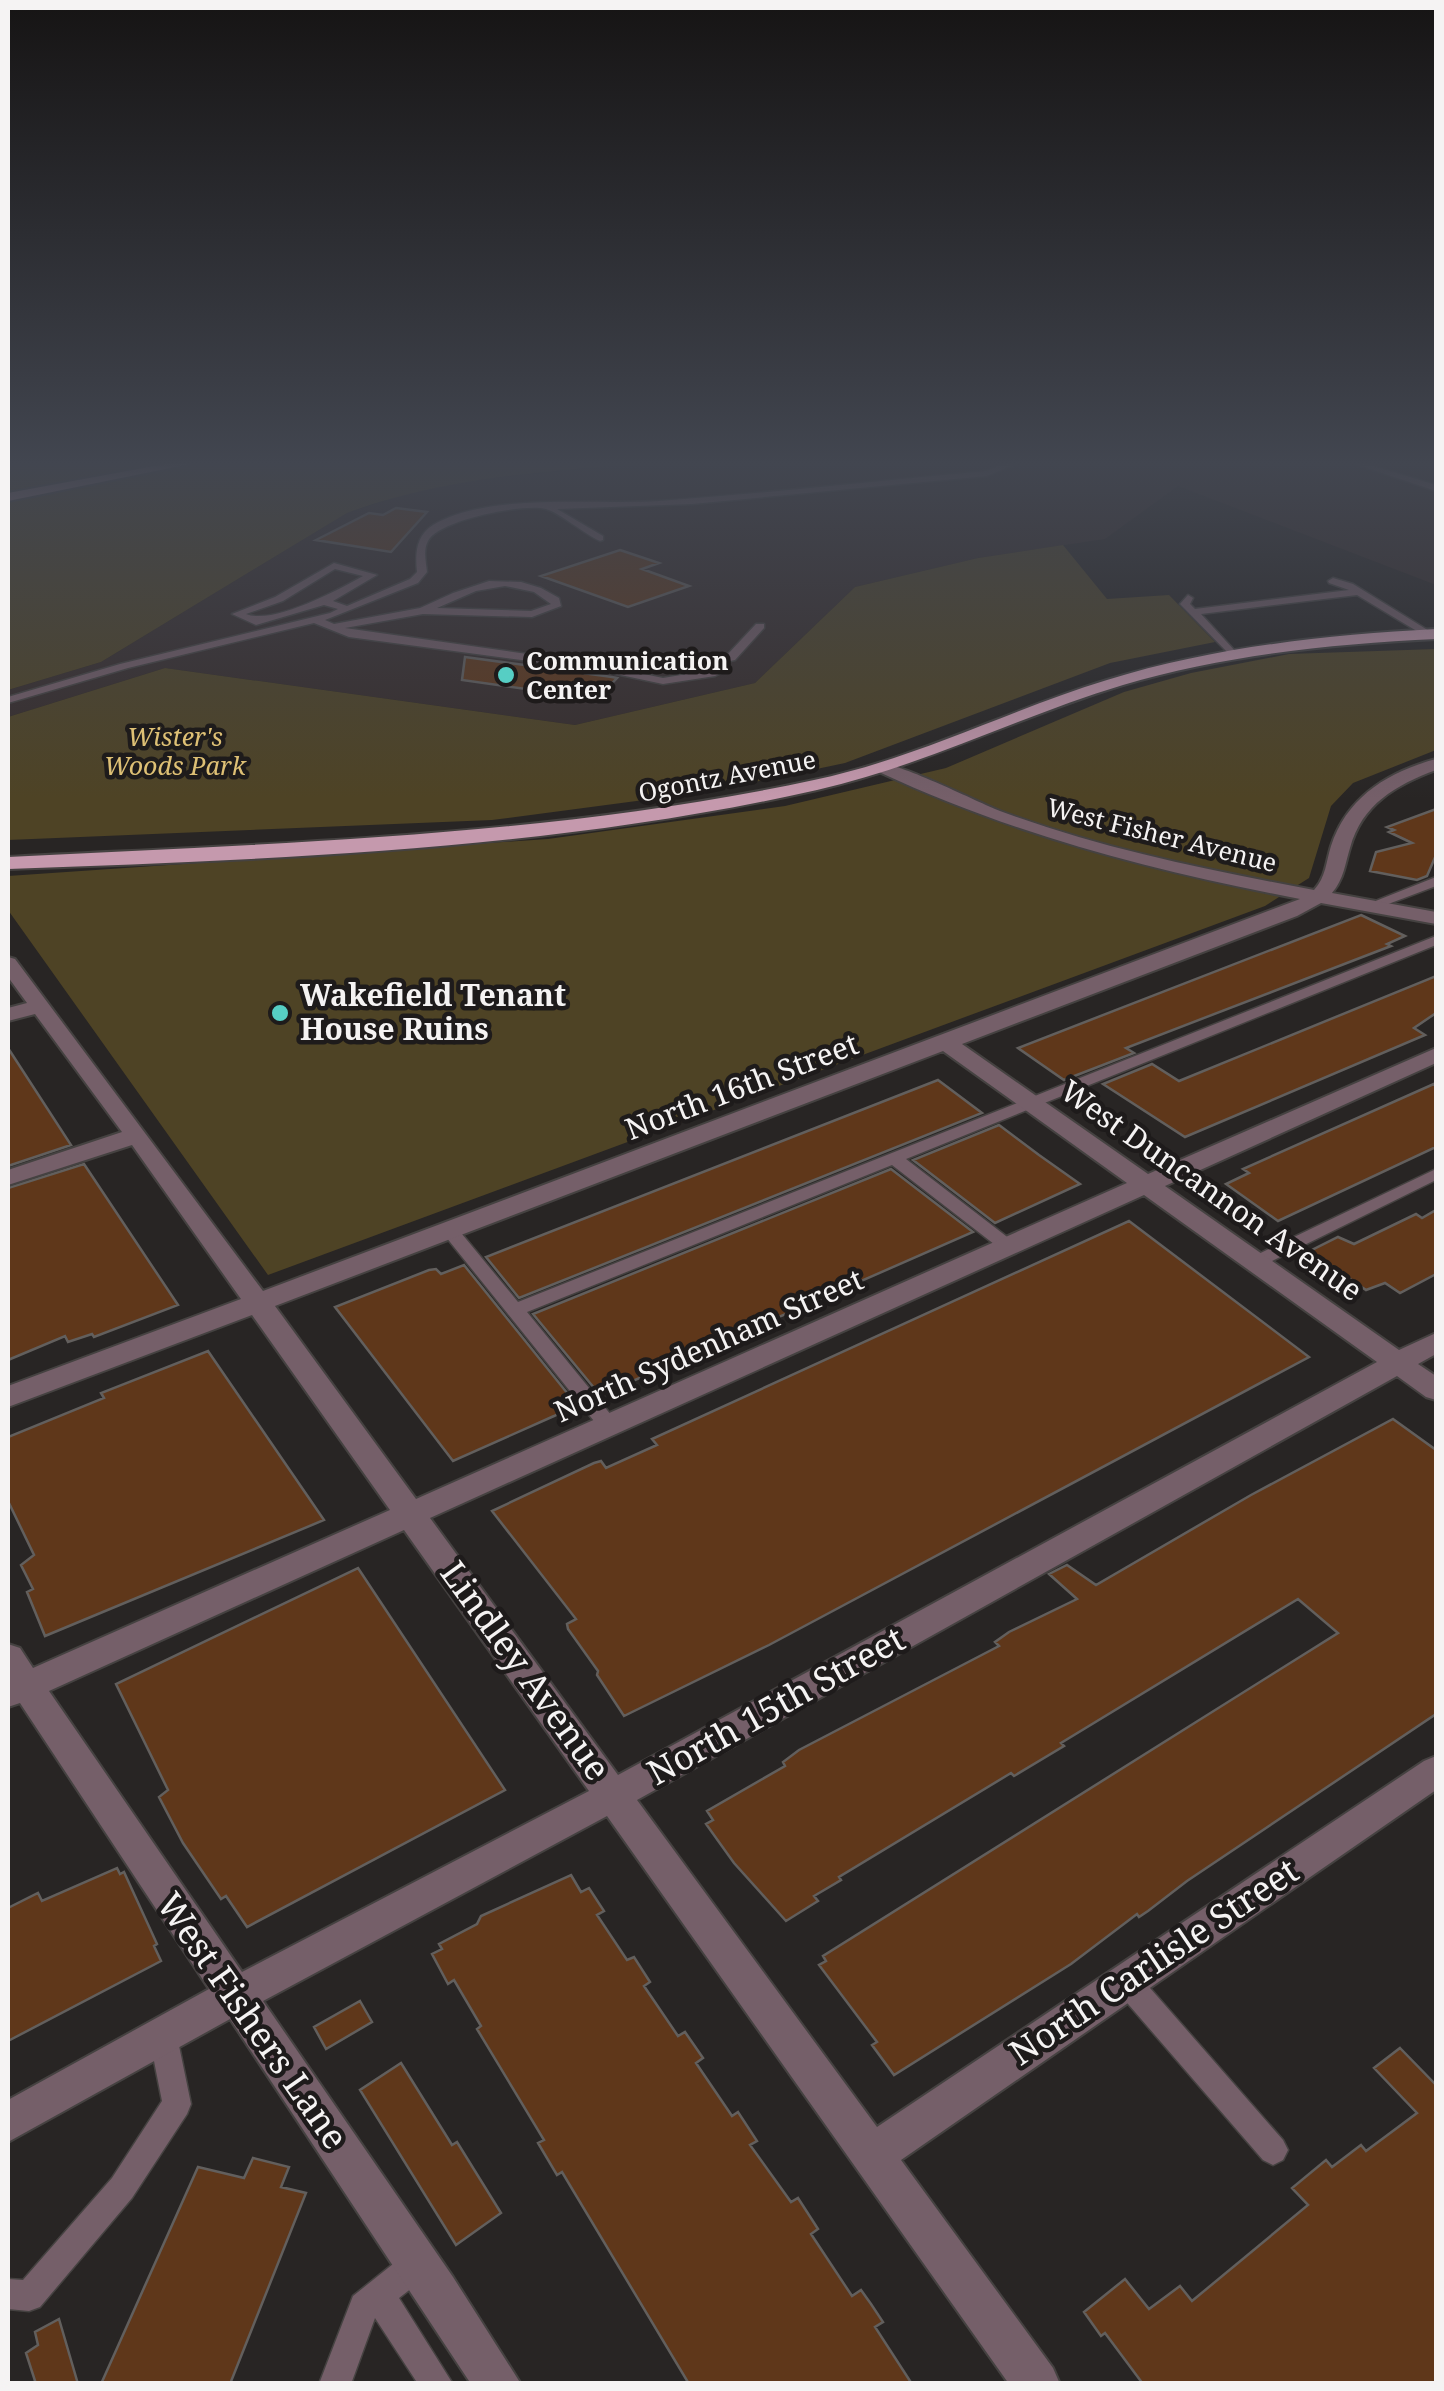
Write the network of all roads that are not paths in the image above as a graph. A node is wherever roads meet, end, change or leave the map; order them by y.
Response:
1 (318, 576) edge
2 (371, 576) edge
3 (420, 576) edge
4 (1333, 582) dead end
5 (1359, 592) junction
6 (1188, 598) dead end
7 (324, 602) junction
8 (349, 610) junction
9 (422, 610) junction
10 (1195, 612) junction
11 (316, 620) junction
12 (760, 626) dead end
13 (333, 627) junction
14 (1433, 634) edge
15 (1232, 654) junction
16 (8, 700) edge
17 (1436, 764) edge
18 (885, 768) junction
19 (8, 863) edge
20 (1436, 881) edge
21 (1320, 896) junction
22 (1370, 906) junction
23 (1436, 918) edge
24 (1436, 940) edge
25 (8, 963) edge
26 (23, 1010) edge
27 (947, 1044) junction
28 (1436, 1056) edge
29 (1034, 1105) junction
30 (137, 1135) junction
31 (894, 1158) junction
32 (1436, 1174) edge
33 (8, 1178) edge
34 (1148, 1186) junction
35 (451, 1232) junction
36 (1009, 1248) junction
37 (1254, 1263) junction
38 (256, 1304) junction
39 (515, 1310) junction
40 (1436, 1342) edge
41 (1398, 1363) junction
42 (1436, 1390) edge
43 (8, 1397) edge
44 (609, 1426) junction
45 (411, 1513) junction
46 (14, 1679) edge
47 (1436, 1771) edge
48 (614, 1794) junction
49 (1125, 1980) junction
50 (234, 1996) junction
51 (163, 2036) junction
52 (8, 2122) edge
53 (1272, 2150) dead end
54 (873, 2154) junction
55 (420, 2263) junction
56 (8, 2294) edge
57 (378, 2294) junction
58 (335, 2384) edge
59 (437, 2384) edge
60 (498, 2384) edge
61 (1037, 2384) edge

1 - 7 lane
2 - 7 lane
3 - 8 lane
4 - 5 lane
5 - 10 lane
5 - 14 lane
6 - 10 lane
7 - 8 lane
8 - 11 lane
9 - 9 lane
9 - 13 lane
10 - 15 lane
11 - 13 lane
11 - 16 lane
12 - 13 lane
14 - 15 main road, Ogontz Avenue
15 - 18 main road, Ogontz Avenue
17 - 21 street
18 - 19 main road, Ogontz Avenue
18 - 21 street, West Fisher Avenue
20 - 22 lane
21 - 22 street, West Fisher Avenue
21 - 27 street, North 16th Street
22 - 23 street, West Fisher Avenue
24 - 29 lane
25 - 26 street, Lindley Avenue
26 - 30 street, Lindley Avenue
27 - 29 street, West Duncannon Avenue
27 - 35 street, North 16th Street
28 - 34 street, North Sydenham Street
29 - 31 lane
29 - 34 street, West Duncannon Avenue
30 - 33 street
30 - 38 street, Lindley Avenue
31 - 36 lane
31 - 39 lane
32 - 37 lane
34 - 36 street, North Sydenham Street
34 - 37 street, West Duncannon Avenue
35 - 38 street, North 16th Street
35 - 39 lane
36 - 44 street, North Sydenham Street
37 - 41 street, West Duncannon Avenue
38 - 43 street, North 16th Street
38 - 45 street, Lindley Avenue
39 - 44 lane
40 - 41 street, North 15th Street
41 - 42 street, West Duncannon Avenue
41 - 48 street, North 15th Street
44 - 45 street, North Sydenham Street
45 - 46 street, North Sydenham Street
45 - 48 street, Lindley Avenue
46 - 50 street, West Fishers Lane
47 - 49 street, North Carlisle Street
48 - 50 street, North 15th Street
48 - 54 street, Lindley Avenue
49 - 53 lane
49 - 54 street, North Carlisle Street
50 - 51 street, North 15th Street
50 - 55 street, West Fishers Lane
51 - 52 street, North 15th Street
51 - 56 lane
54 - 61 street, Lindley Avenue
55 - 57 lane
55 - 60 street, West Fishers Lane
57 - 58 lane
57 - 59 lane

